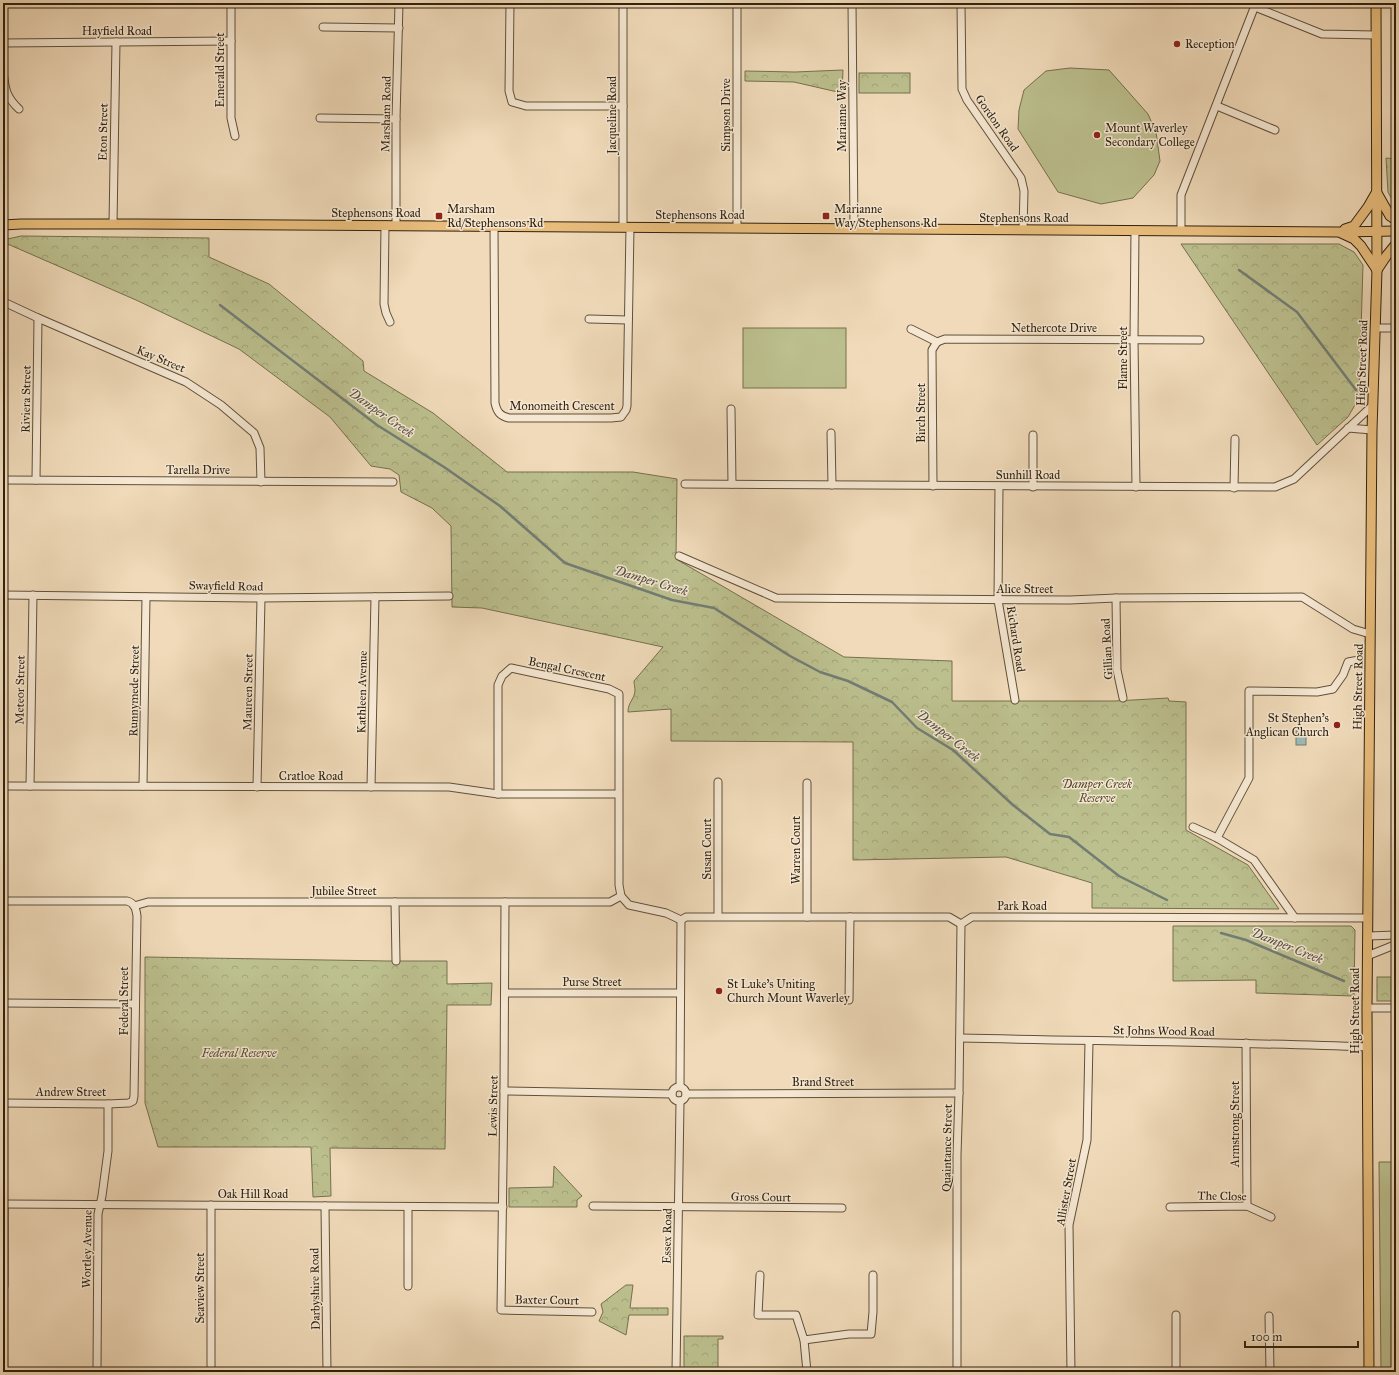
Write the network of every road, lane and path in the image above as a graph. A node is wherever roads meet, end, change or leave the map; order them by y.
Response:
1 (231, 3) edge
2 (399, 3) edge
3 (510, 3) edge
4 (623, 3) edge
5 (737, 3) edge
6 (852, 3) edge
7 (961, 3) edge
8 (1376, 3) edge
9 (1256, 5) edge
10 (323, 27) dead end
11 (399, 28) junction
12 (1375, 35) junction
13 (116, 42) junction
14 (231, 42) junction
15 (3, 43) edge
16 (3, 71) edge
17 (623, 106) junction
18 (1217, 106) junction
19 (19, 110) dead end
20 (320, 118) dead end
21 (396, 119) junction
22 (1275, 130) dead end
23 (235, 136) dead end
24 (1376, 192) junction
25 (1396, 220) edge
26 (113, 224) junction
27 (385, 225) junction
28 (396, 225) junction
29 (3, 226) edge
30 (494, 226) junction
31 (626, 227) junction
32 (737, 228) junction
33 (854, 228) junction
34 (1023, 230) junction
35 (1135, 230) junction
36 (1181, 231) junction
37 (1377, 231) junction
38 (1396, 231) edge
39 (1339, 232) junction
40 (1396, 244) edge
41 (1377, 270) junction
42 (3, 304) edge
43 (38, 318) junction
44 (589, 319) dead end
45 (628, 320) junction
46 (390, 322) dead end
47 (1375, 328) junction
48 (1396, 328) edge
49 (911, 329) dead end
50 (1134, 340) junction
51 (1200, 340) dead end
52 (937, 342) junction
53 (1373, 405) junction
54 (731, 410) dead end
55 (1348, 428) junction
56 (1372, 430) junction
57 (831, 433) dead end
58 (1033, 435) dead end
59 (1235, 439) dead end
60 (3, 480) edge
61 (36, 480) junction
62 (261, 482) junction
63 (393, 482) dead end
64 (685, 484) dead end
65 (732, 484) junction
66 (832, 485) junction
67 (933, 486) junction
68 (1000, 486) junction
69 (1033, 486) junction
70 (1136, 486) junction
71 (1234, 488) junction
72 (679, 556) dead end
73 (3, 595) edge
74 (33, 595) junction
75 (146, 596) junction
76 (449, 596) dead end
77 (375, 597) junction
78 (261, 598) junction
79 (1116, 598) junction
80 (998, 600) junction
81 (1370, 634) junction
82 (1358, 660) dead end
83 (1123, 698) dead end
84 (1015, 700) dead end
85 (718, 782) dead end
86 (807, 783) dead end
87 (3, 786) edge
88 (30, 786) junction
89 (143, 786) junction
90 (257, 787) junction
91 (371, 787) junction
92 (498, 794) junction
93 (618, 794) junction
94 (1193, 827) dead end
95 (1217, 838) junction
96 (621, 896) junction
97 (3, 901) edge
98 (395, 902) junction
99 (505, 902) junction
100 (134, 906) junction
101 (718, 916) junction
102 (807, 916) junction
103 (850, 917) junction
104 (1295, 918) junction
105 (1368, 918) junction
106 (681, 920) junction
107 (961, 924) junction
108 (1396, 935) edge
109 (1368, 936) junction
110 (1396, 943) edge
111 (1367, 956) junction
112 (396, 961) dead end
113 (505, 993) junction
114 (680, 993) junction
115 (850, 1000) dead end
116 (3, 1003) edge
117 (135, 1004) junction
118 (1367, 1008) junction
119 (1396, 1008) edge
120 (960, 1038) junction
121 (1089, 1041) junction
122 (1246, 1043) junction
123 (1367, 1047) junction
124 (680, 1086) junction
125 (504, 1091) junction
126 (959, 1093) junction
127 (672, 1094) junction
128 (686, 1094) junction
129 (134, 1096) joint
130 (680, 1101) junction
131 (3, 1103) edge
132 (108, 1104) junction
133 (3, 1204) edge
134 (99, 1204) junction
135 (211, 1205) junction
136 (325, 1206) junction
137 (593, 1206) dead end
138 (1247, 1206) junction
139 (408, 1207) junction
140 (503, 1207) junction
141 (679, 1207) junction
142 (1170, 1207) dead end
143 (842, 1208) dead end
144 (1272, 1217) dead end
145 (760, 1275) dead end
146 (873, 1275) dead end
147 (4, 1286) dead end
148 (408, 1286) dead end
149 (501, 1310) joint
150 (592, 1312) dead end
151 (1176, 1315) dead end
152 (1269, 1316) dead end
153 (804, 1340) junction
154 (97, 1372) edge
155 (211, 1372) edge
156 (327, 1372) edge
157 (676, 1372) edge
158 (807, 1372) edge
159 (958, 1372) edge
160 (1071, 1372) edge
161 (1176, 1372) edge
162 (1270, 1372) edge
163 (1369, 1372) edge

1 - 14 street, Emerald Street
2 - 11 street, Marsham Road
3 - 17 street
4 - 17 street, Jacqueline Road
5 - 32 street, Simpson Drive
6 - 33 street, Marianne Way
7 - 34 street, Gordon Road
8 - 12 main road, High Street Road
9 - 12 street
9 - 18 street
10 - 11 street
11 - 21 street, Marsham Road
12 - 24 main road, High Street Road
13 - 14 street, Hayfield Road
13 - 15 street, Hayfield Road
13 - 26 street, Eton Street
14 - 23 street, Emerald Street
16 - 19 street
17 - 31 street, Jacqueline Road
18 - 22 street
18 - 36 street
20 - 21 street
21 - 28 street, Marsham Road
24 - 25 main road
24 - 37 main road, High Street Road
24 - 39 main road
26 - 27 main road, Stephensons Road
26 - 29 main road, Stephensons Road
27 - 28 main road, Stephensons Road
27 - 46 street
28 - 30 main road, Stephensons Road
30 - 31 main road, Stephensons Road
30 - 45 street, Monomeith Crescent
31 - 32 main road, Stephensons Road
31 - 45 street, Monomeith Crescent
32 - 33 main road, Stephensons Road
33 - 34 main road, Stephensons Road
34 - 35 main road, Stephensons Road
35 - 36 main road, Stephensons Road
35 - 50 street, Flame Street
36 - 39 main road, Stephensons Road
37 - 38 main road, Stephensons Road
37 - 39 main road, Stephensons Road
37 - 41 main road, High Street Road
39 - 41 main road
40 - 41 main road
41 - 47 main road, High Street Road
42 - 43 street, Kay Street
43 - 61 street, Riviera Street
43 - 62 street, Kay Street
44 - 45 street
47 - 48 street
47 - 53 main road, High Street Road
49 - 52 street
50 - 51 street, Nethercote Drive
50 - 52 street, Nethercote Drive
50 - 70 street, Flame Street
52 - 67 street, Birch Street
53 - 55 street, Sunhill Road
53 - 56 main road, High Street Road
54 - 65 street
55 - 56 street
55 - 71 street, Sunhill Road
56 - 81 main road, High Street Road
57 - 66 street
58 - 69 street
59 - 71 street
60 - 61 street, Tarella Drive
61 - 62 street, Tarella Drive
62 - 63 street, Tarella Drive
64 - 65 street, Sunhill Road
65 - 66 street, Sunhill Road
66 - 67 street, Sunhill Road
67 - 68 street, Sunhill Road
68 - 69 street, Sunhill Road
68 - 80 street, Richard Road
69 - 70 street, Sunhill Road
70 - 71 street, Sunhill Road
72 - 80 street, Alice Street
73 - 74 street, Swayfield Road
74 - 75 street, Swayfield Road
74 - 88 street, Meteor Street
75 - 78 street, Swayfield Road
75 - 89 street, Runnymede Street
76 - 77 street, Swayfield Road
77 - 78 street, Swayfield Road
77 - 91 street, Kathleen Avenue
78 - 90 street, Maureen Street
79 - 80 street, Alice Street
79 - 81 street, Alice Street
79 - 83 street, Gillian Road
80 - 84 street, Richard Road
81 - 105 main road, High Street Road
82 - 95 street
85 - 101 street, Susan Court
86 - 102 street, Warren Court
87 - 88 street, Cratloe Road
88 - 89 street, Cratloe Road
89 - 90 street, Cratloe Road
90 - 91 street, Cratloe Road
91 - 92 street, Cratloe Road
92 - 93 street, Cratloe Road
92 - 93 street, Bengal Crescent
93 - 96 street, Bengal Crescent
94 - 95 street
95 - 104 street
96 - 99 street, Jubilee Street
96 - 106 street
97 - 100 street, Jubilee Street
98 - 99 street, Jubilee Street
98 - 100 street, Jubilee Street
98 - 112 street
99 - 113 street, Lewis Street
100 - 117 street, Federal Street
101 - 102 street
101 - 106 street
102 - 103 street
103 - 107 street
103 - 115 street
104 - 105 street, Park Road
104 - 107 street, Park Road
105 - 109 main road, High Street Road
106 - 114 street
107 - 120 street, Quaintance Street
108 - 109 street
109 - 111 main road, High Street Road
110 - 111 street
111 - 118 main road, High Street Road
113 - 114 street, Purse Street
113 - 125 street, Lewis Street
114 - 124 street
116 - 117 street
117 - 129 street, Federal Street
118 - 119 street
118 - 123 main road, High Street Road
120 - 121 street, St Johns Wood Road
120 - 126 street, Quaintance Street
121 - 122 street, St Johns Wood Road
121 - 160 street, Allister Street
122 - 123 street, St Johns Wood Road
122 - 138 street, Armstrong Street
123 - 163 main road, High Street Road
124 - 127 street
124 - 128 street
125 - 127 street
125 - 140 street, Lewis Street
126 - 128 street, Brand Street
126 - 159 street, Quaintance Street
127 - 130 street
128 - 130 street
129 - 132 street, Andrew Street
130 - 141 street, Essex Road
131 - 132 street, Andrew Street
132 - 134 street, Wortley Avenue
133 - 134 street, Oak Hill Road
133 - 147 street
134 - 135 street, Oak Hill Road
134 - 154 street, Wortley Avenue
135 - 136 street, Oak Hill Road
135 - 155 street, Seaview Street
136 - 139 street, Oak Hill Road
136 - 156 street, Darbyshire Road
137 - 141 street, Gross Court
138 - 142 street, The Close
138 - 144 street, The Close
139 - 140 street, Oak Hill Road
139 - 148 street
140 - 149 street, Lewis Street
141 - 143 street, Gross Court
141 - 157 street, Essex Road
145 - 153 street
146 - 153 street
149 - 150 street, Baxter Court
151 - 161 street
152 - 162 street
153 - 158 street

